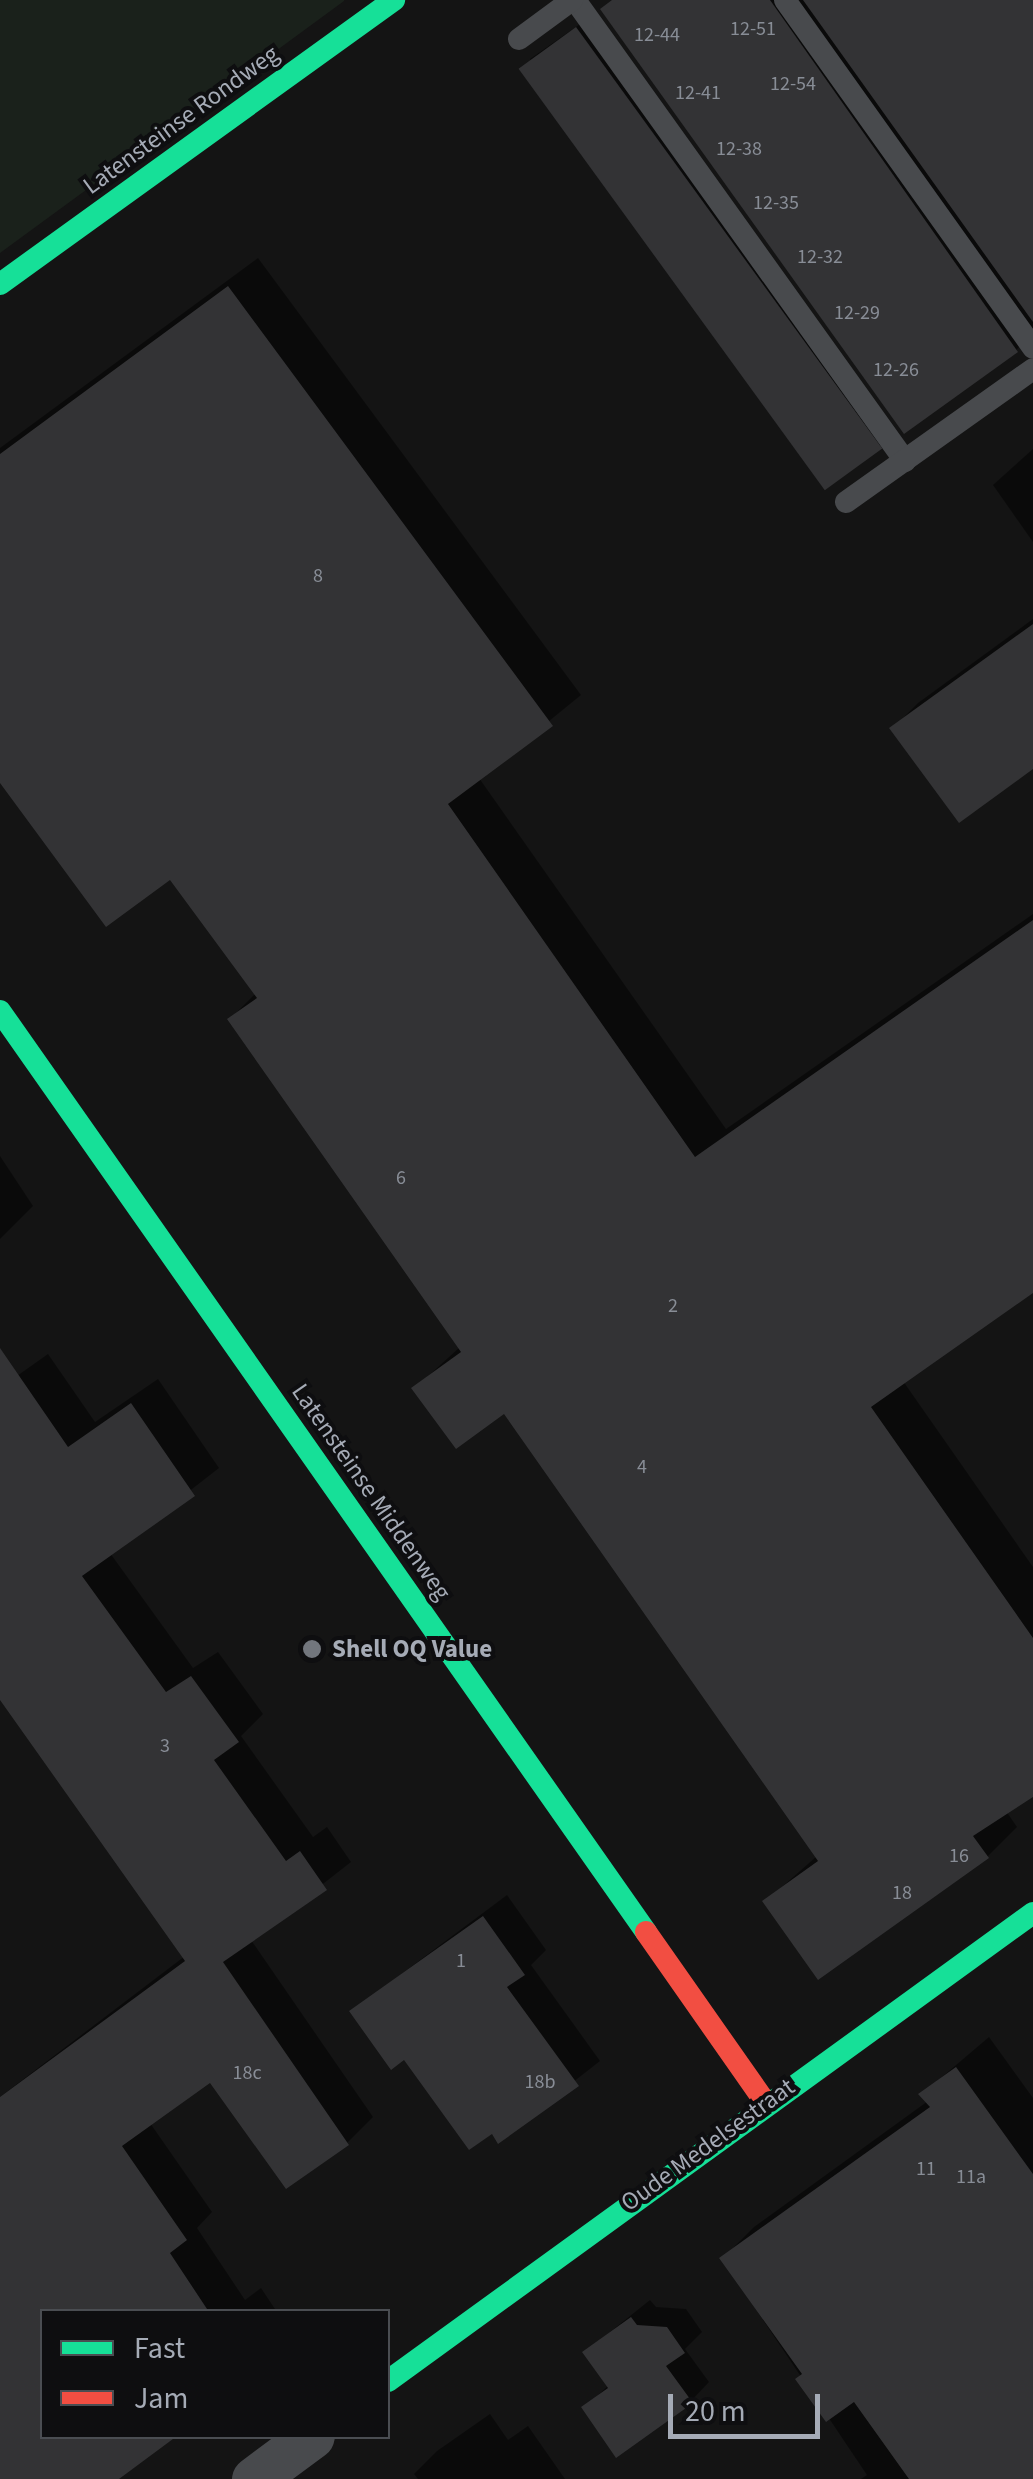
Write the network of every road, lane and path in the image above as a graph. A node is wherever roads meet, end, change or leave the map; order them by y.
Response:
1 (394, 0) edge
2 (574, 0) edge
3 (785, 0) edge
4 (519, 39) dead end
5 (0, 284) edge
6 (1033, 348) edge
7 (1033, 369) edge
8 (904, 461) junction
9 (846, 502) dead end
10 (0, 1010) edge
11 (1033, 1914) edge
12 (765, 2102) junction
13 (390, 2380) edge
14 (309, 2439) edge
15 (269, 2475) edge

1 - 5 street, Latensteinse Rondweg
2 - 4 lane
2 - 8 lane
3 - 6 lane
7 - 8 lane
8 - 9 lane
10 - 12 street, Latensteinse Middenweg
11 - 12 street, Oude Medelsestraat
12 - 13 street, Oude Medelsestraat
14 - 15 street

